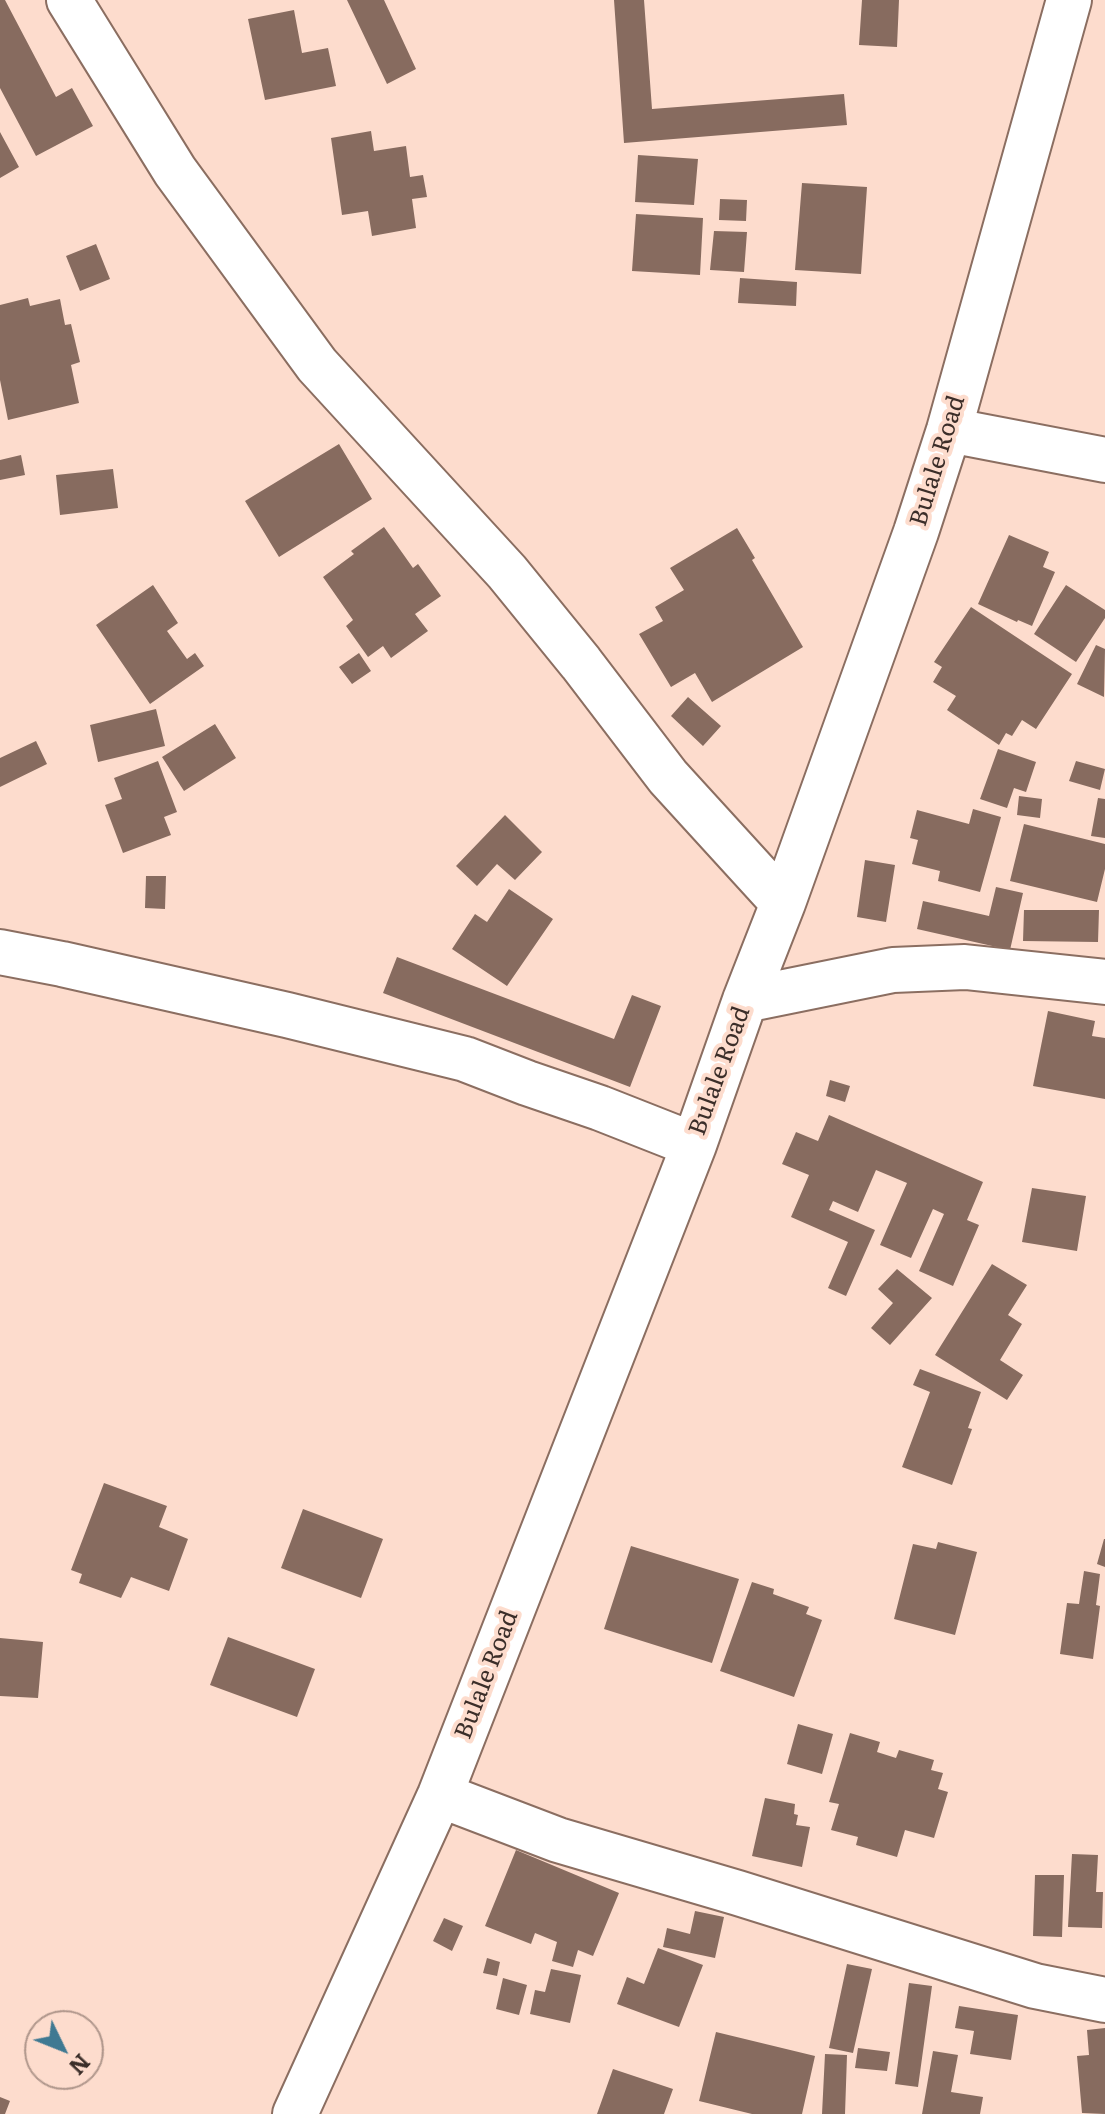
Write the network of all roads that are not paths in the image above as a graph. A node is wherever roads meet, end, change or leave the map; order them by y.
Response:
1 (69, 0) edge
2 (1069, 0) edge
3 (949, 430) junction
4 (1105, 460) edge
5 (783, 903) junction
6 (0, 952) edge
7 (1105, 982) edge
8 (745, 1000) junction
9 (694, 1145) junction
10 (440, 1795) junction
11 (1105, 2000) edge
12 (295, 2114) edge

1 - 5 street
2 - 3 street, Bulale Road
3 - 4 street
3 - 5 street, Bulale Road
5 - 8 street, Bulale Road
6 - 9 street
7 - 8 street
8 - 9 street, Bulale Road
9 - 10 street, Bulale Road
10 - 11 street
10 - 12 street, Bulale Road

